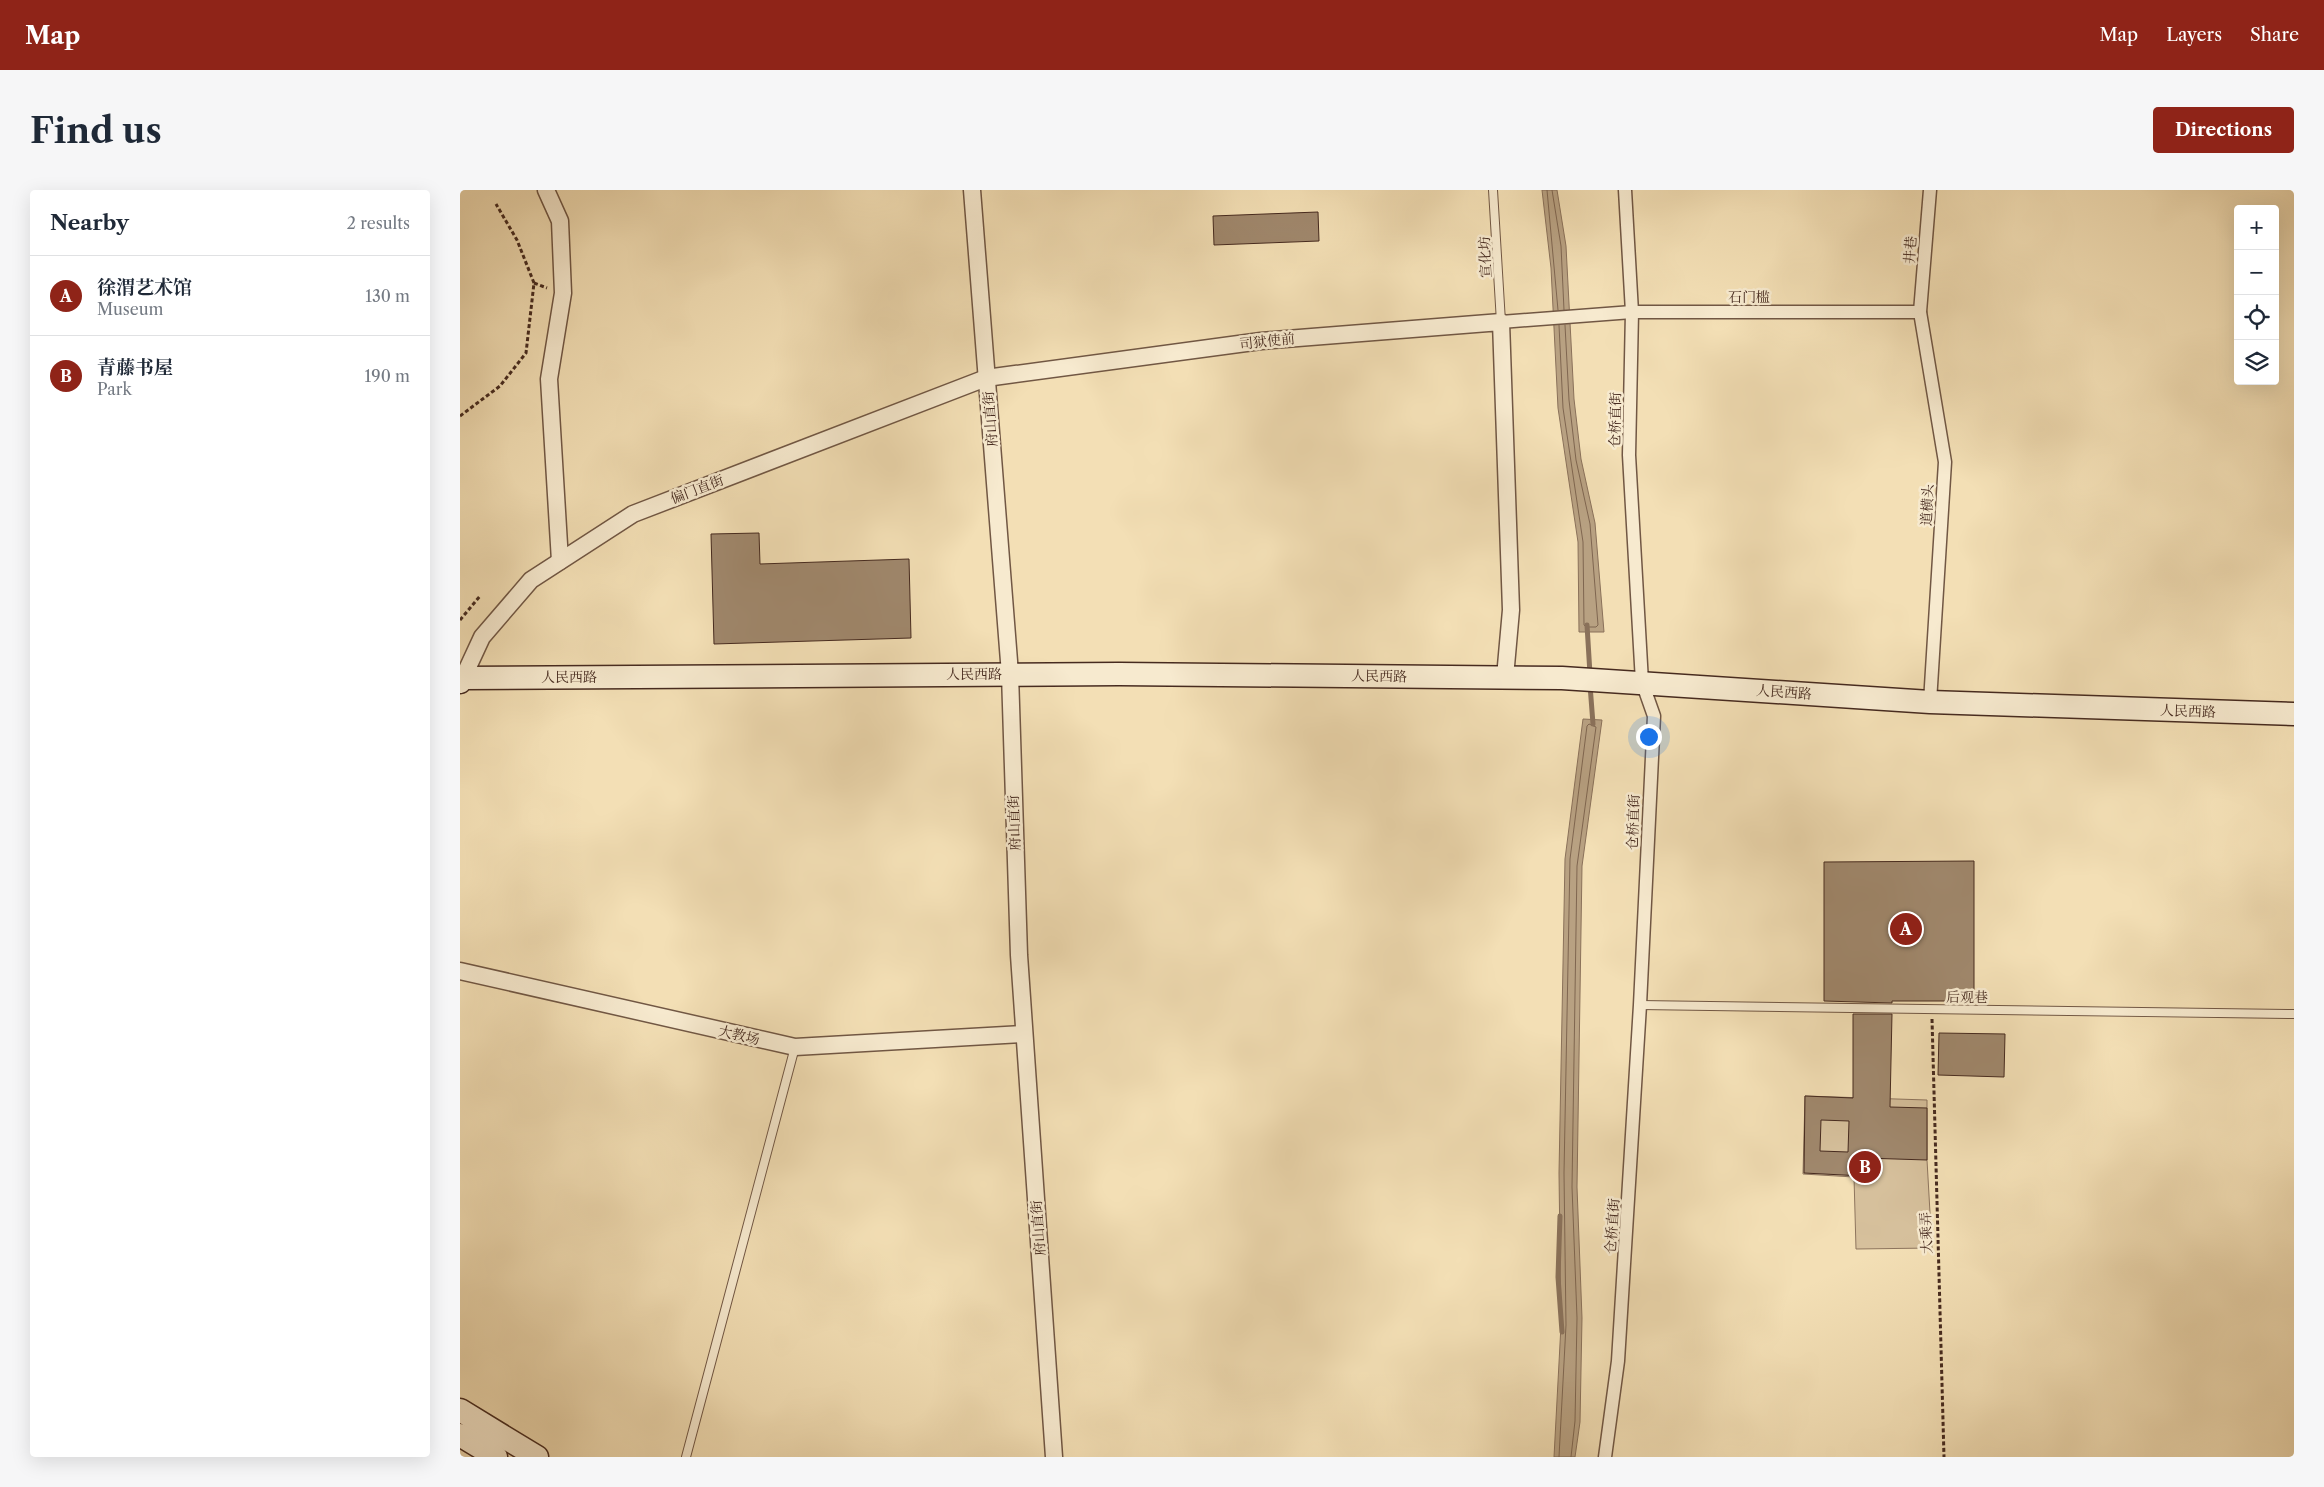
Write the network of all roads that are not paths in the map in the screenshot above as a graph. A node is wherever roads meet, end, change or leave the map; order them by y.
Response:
1 (546, 190) edge
2 (972, 190) edge
3 (1493, 190) edge
4 (1625, 190) edge
5 (1930, 190) edge
6 (1632, 312) junction
7 (1920, 312) junction
8 (1549, 318) joint
9 (1501, 322) junction
10 (986, 378) junction
11 (560, 561) junction
12 (1010, 674) junction
13 (1505, 677) junction
14 (462, 680) edge
15 (1642, 682) junction
16 (1930, 702) junction
17 (2294, 714) edge
18 (460, 970) edge
19 (1640, 1005) junction
20 (2294, 1014) edge
21 (1024, 1034) junction
22 (795, 1047) junction
23 (460, 1410) edge
24 (460, 1435) edge
25 (496, 1457) edge
26 (537, 1457) edge
27 (686, 1457) edge
28 (1054, 1457) edge
29 (1604, 1457) edge

1 - 11 street
2 - 10 street, 府山直街
3 - 9 lane, 宣化坊
4 - 6 street, 仓桥直街
5 - 7 street, 井巷
6 - 7 street, 石门槛
6 - 8 street, 石门槛
6 - 15 street, 仓桥直街
7 - 16 street, 道横头
8 - 9 street, 司狱使前
9 - 10 street, 司狱使前
9 - 13 street
10 - 11 street, 偏门直街
10 - 12 street, 府山直街
11 - 14 street, 偏门直街
12 - 13 main road, 人民西路
12 - 14 main road, 人民西路
12 - 21 street, 府山直街
13 - 15 main road, 人民西路
15 - 16 main road, 人民西路
15 - 19 street, 仓桥直街
16 - 17 main road, 人民西路
18 - 22 street, 大教场
19 - 20 lane, 后观巷
19 - 29 street, 仓桥直街
21 - 22 street, 大教场
21 - 28 street, 府山直街
22 - 27 lane
23 - 26 main road
24 - 25 main road

